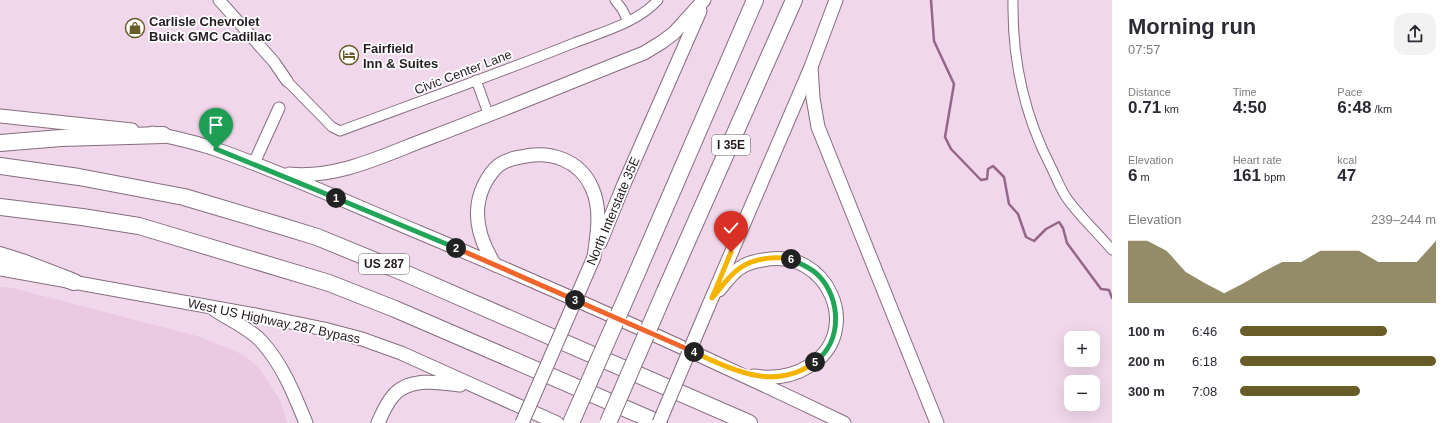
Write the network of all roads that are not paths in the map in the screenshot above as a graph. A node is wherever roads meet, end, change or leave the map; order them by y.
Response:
1 (219, 0) edge
2 (615, 0) edge
3 (658, 0) edge
4 (704, 0) edge
5 (755, 0) edge
6 (794, 0) edge
7 (836, 0) edge
8 (1013, 0) edge
9 (628, 21) junction
10 (811, 67) junction
11 (476, 80) junction
12 (287, 81) joint
13 (279, 108) dead end
14 (0, 116) edge
15 (489, 116) junction
16 (163, 135) junction
17 (0, 143) edge
18 (254, 164) junction
19 (0, 166) edge
20 (278, 173) junction
21 (0, 207) edge
22 (1112, 250) edge
23 (0, 255) edge
24 (594, 257) junction
25 (495, 265) junction
26 (0, 269) edge
27 (74, 282) junction
28 (710, 303) junction
29 (208, 306) junction
30 (735, 370) junction
31 (478, 388) junction
32 (306, 423) edge
33 (378, 423) edge
34 (522, 423) edge
35 (557, 423) edge
36 (571, 423) edge
37 (608, 423) edge
38 (659, 423) edge
39 (749, 423) edge
40 (844, 423) edge
41 (936, 423) edge

1 - 12 street
2 - 9 street
3 - 9 street, Civic Center Lane
4 - 15 main road
4 - 24 main road, North Interstate 35E
5 - 36 highway, I 35E, bridge
6 - 37 highway, I 35E, bridge
7 - 10 main road
8 - 22 street
9 - 11 street, Civic Center Lane
10 - 28 main road
10 - 41 main road
11 - 12 street, Civic Center Lane
11 - 15 street
13 - 18 street
14 - 16 main road
15 - 20 main road
16 - 17 highway
16 - 18 main road
18 - 20 main road
19 - 39 highway, US 287
20 - 25 main road
21 - 38 highway, US 287
23 - 27 highway
24 - 25 main road
24 - 34 main road, North Interstate 35E, bridge
25 - 30 main road
26 - 27 main road, West US Highway 287 Bypass
27 - 29 main road, West US Highway 287 Bypass
28 - 30 main road
28 - 38 main road, bridge
29 - 31 main road, West US Highway 287 Bypass
29 - 32 main road
30 - 40 main road
31 - 33 main road
31 - 35 main road, West US Highway 287 Bypass

